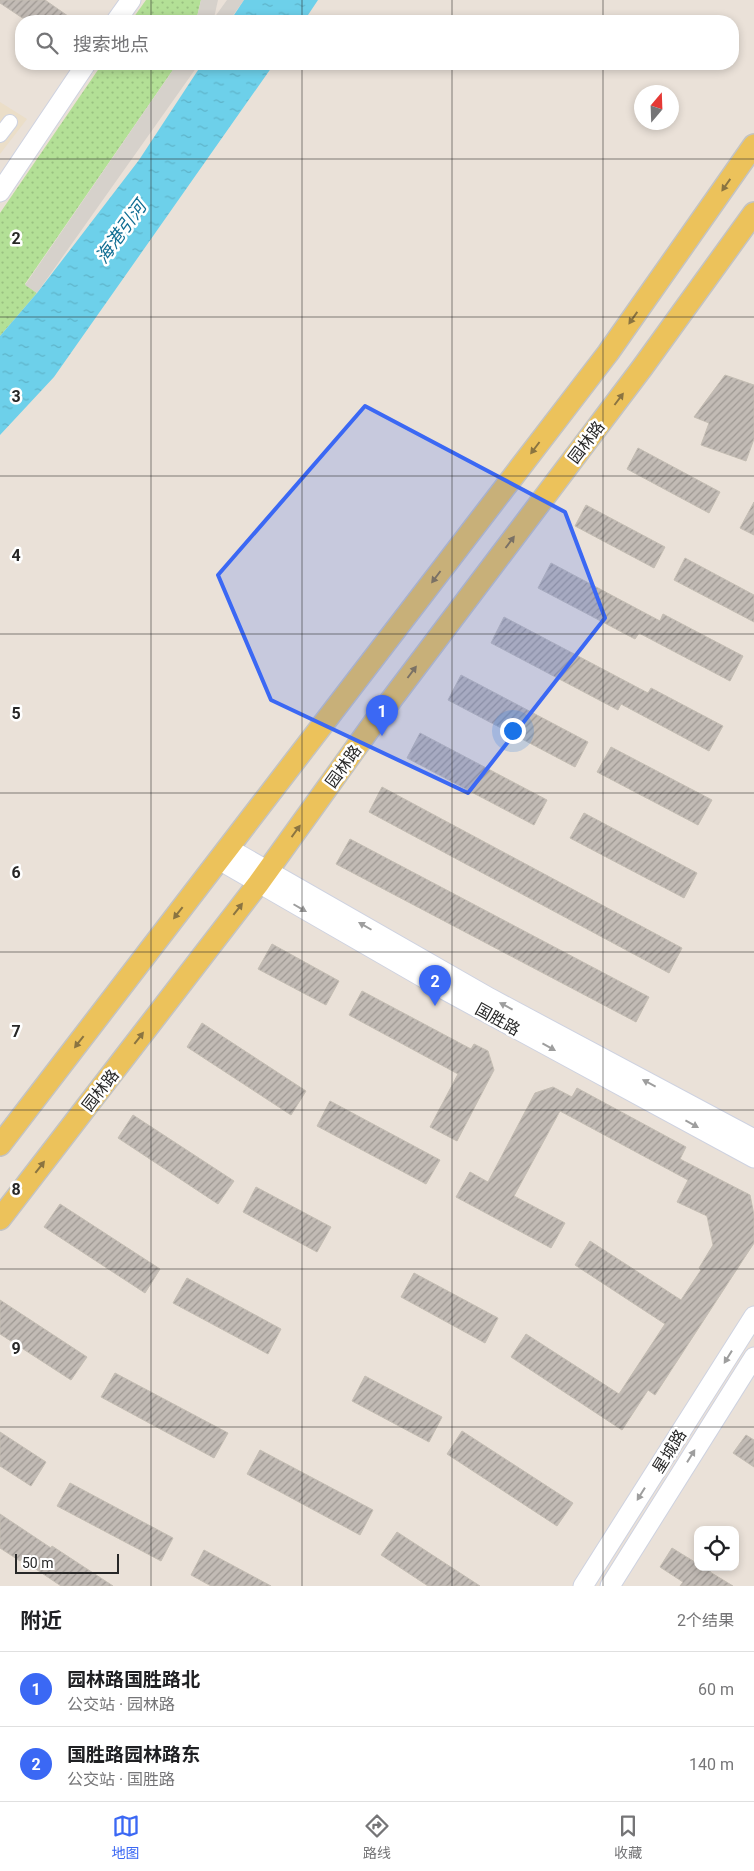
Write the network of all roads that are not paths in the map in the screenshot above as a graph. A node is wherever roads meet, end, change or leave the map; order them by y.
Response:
1 (131, 0) edge
2 (120, 15) edge
3 (82, 70) edge
4 (10, 122) dead end
5 (0, 135) edge
6 (754, 145) edge
7 (0, 192) edge
8 (754, 213) edge
9 (224, 854) junction
10 (262, 877) junction
11 (754, 1139) edge
12 (0, 1145) edge
13 (754, 1158) edge
14 (0, 1219) edge
15 (754, 1316) edge
16 (754, 1356) edge
17 (583, 1586) edge
18 (610, 1586) edge

1 - 2 street
3 - 7 street
4 - 5 street
6 -> 9 main road
10 -> 8 main road, 园林路
9 - 10 street, 国胜路
9 -> 12 main road
11 -> 10 street, 国胜路
10 -> 13 street, 国胜路
14 -> 10 main road, 园林路
15 -> 17 street, 星城路
18 -> 16 street, 星城路

